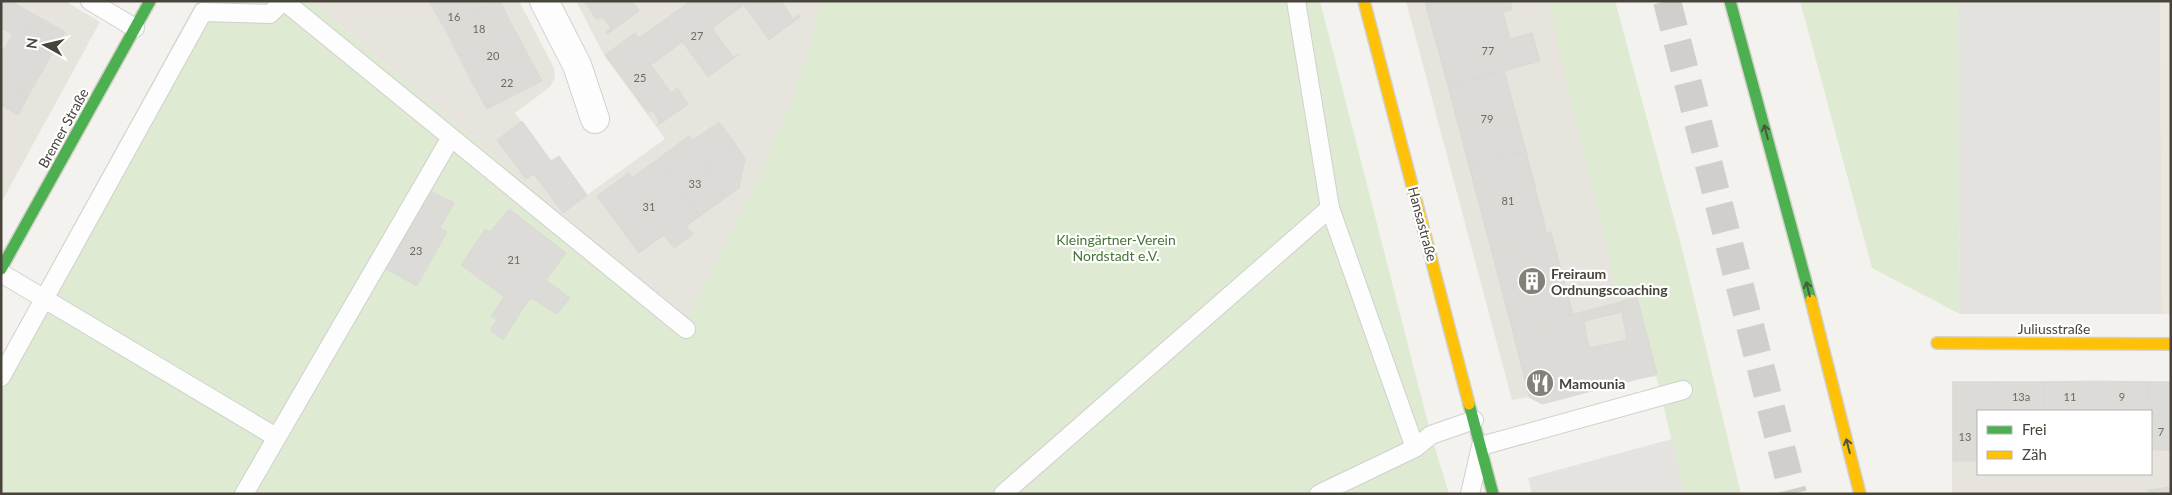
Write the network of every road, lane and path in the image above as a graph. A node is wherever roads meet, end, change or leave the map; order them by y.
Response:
1 (90, 1) edge
2 (150, 1) edge
3 (283, 1) edge
4 (544, 1) edge
5 (1296, 1) edge
6 (1364, 1) edge
7 (1730, 1) edge
8 (135, 28) junction
9 (595, 119) dead end
10 (450, 139) junction
11 (1330, 208) junction
12 (1, 269) edge
13 (1, 273) edge
14 (44, 301) junction
15 (686, 329) dead end
16 (1938, 343) dead end
17 (2171, 344) edge
18 (1, 376) edge
19 (1683, 390) dead end
20 (1474, 420) junction
21 (276, 437) junction
22 (1481, 446) junction
23 (1415, 448) junction
24 (244, 494) edge
25 (1003, 494) edge
26 (1319, 494) edge
27 (1470, 494) edge
28 (1494, 494) edge
29 (1860, 494) edge

1 - 8 lane
2 - 8 main road, Bremer Straße
3 - 10 lane
3 - 14 lane
4 - 9 street
5 - 11 lane
6 - 20 main road, Hansastraße
29 -> 7 main road
8 - 12 main road, Bremer Straße
10 - 15 lane
10 - 21 lane
11 - 23 lane
11 - 25 lane
13 - 14 lane
14 - 18 lane
14 - 21 lane
16 - 17 main road, Juliusstraße
19 - 22 lane
20 - 22 main road, Hansastraße
20 - 23 lane
21 - 24 lane
22 - 27 lane, Hansastraße
22 - 28 main road, Hansastraße
23 - 26 lane

